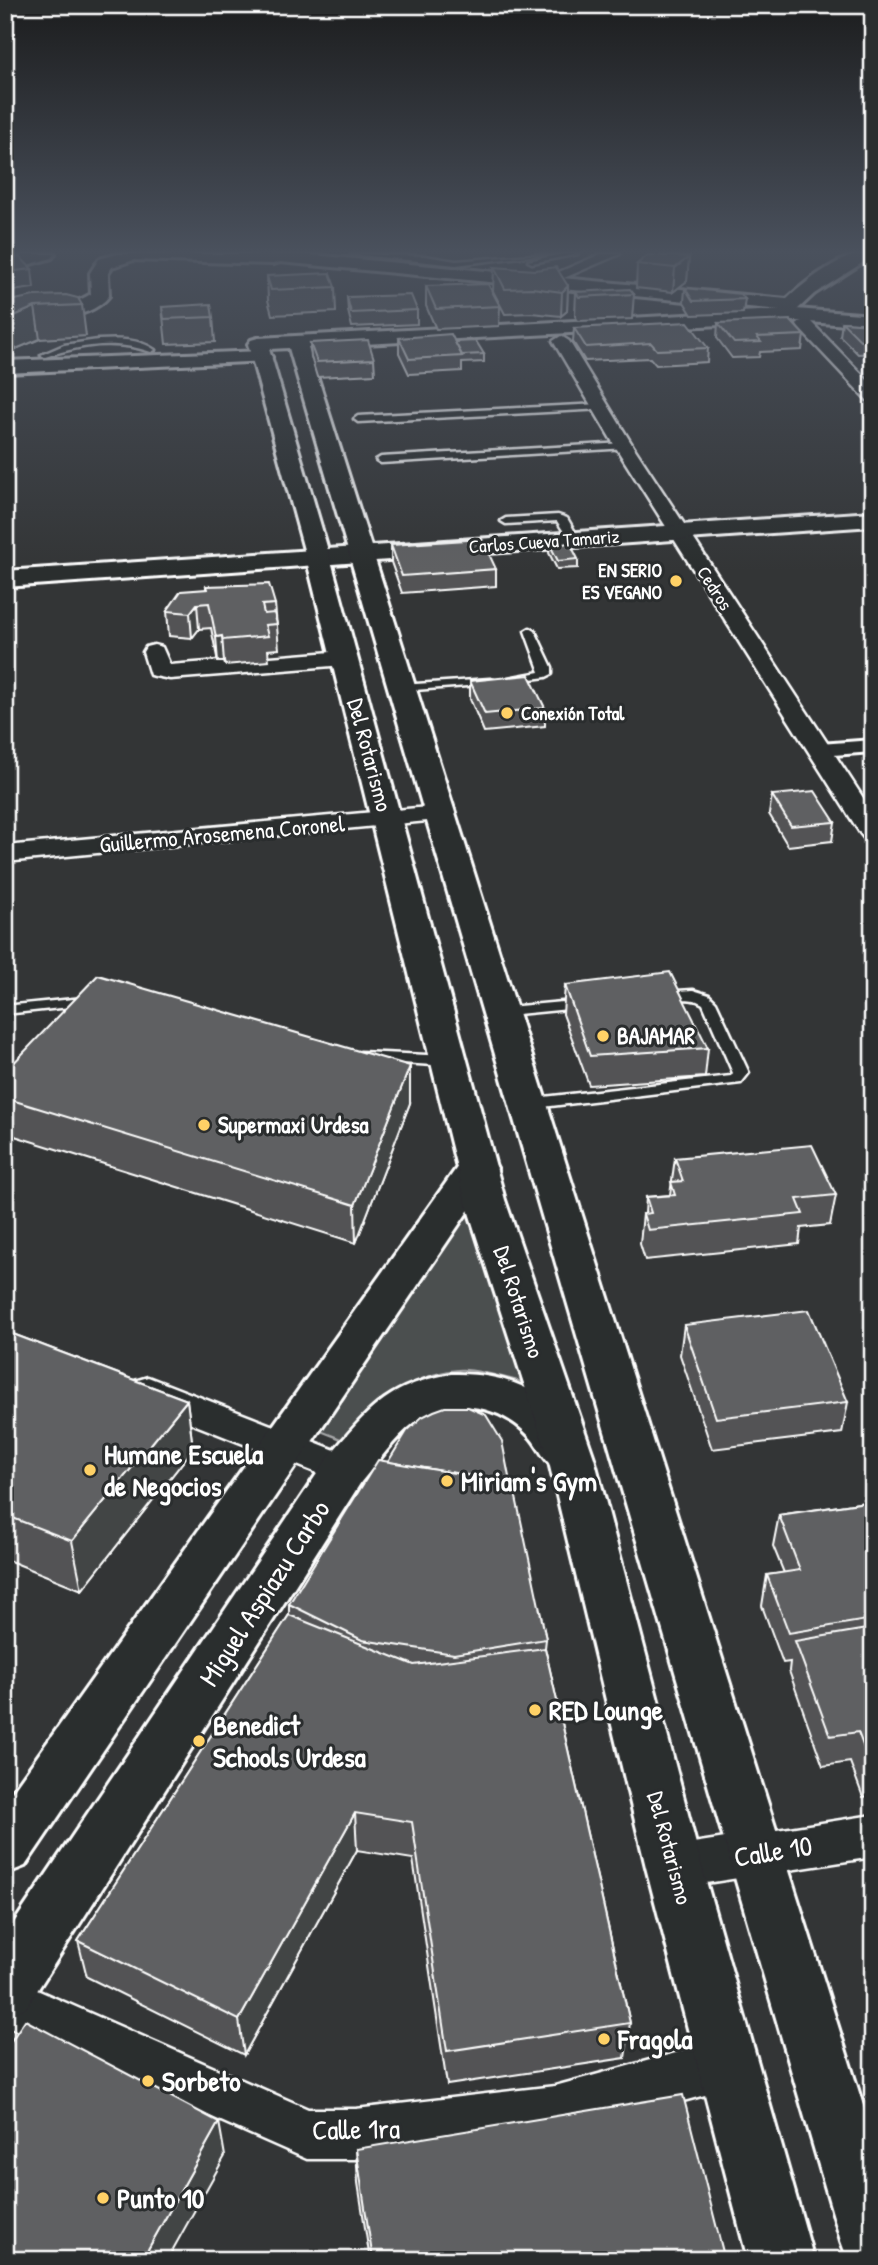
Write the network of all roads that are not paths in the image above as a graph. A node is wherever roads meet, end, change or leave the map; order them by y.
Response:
1 (105, 360) edge
2 (263, 360) edge
3 (303, 360) edge
4 (572, 360) edge
5 (839, 360) edge
6 (5, 366) edge
7 (873, 396) edge
8 (600, 407) junction
9 (358, 419) dead end
10 (624, 446) junction
11 (381, 460) dead end
12 (873, 519) edge
13 (506, 521) dead end
14 (678, 531) junction
15 (574, 539) junction
16 (361, 554) junction
17 (318, 557) junction
18 (5, 579) edge
19 (530, 631) dead end
20 (153, 652) dead end
21 (344, 658) junction
22 (401, 688) junction
23 (873, 746) edge
24 (820, 750) junction
25 (439, 814) junction
26 (386, 818) junction
27 (873, 833) edge
28 (5, 854) edge
29 (650, 998) edge
30 (108, 1001) edge
31 (595, 1003) edge
32 (5, 1010) edge
33 (498, 1012) junction
34 (346, 1056) edge
35 (449, 1061) junction
36 (526, 1104) junction
37 (477, 1168) junction
38 (120, 1380) edge
39 (284, 1447) junction
40 (571, 1458) junction
41 (345, 1469) junction
42 (873, 1836) edge
43 (5, 1848) edge
44 (755, 1854) junction
45 (674, 1867) junction
46 (5, 1988) edge
47 (5, 2000) edge
48 (727, 2064) junction
49 (873, 2241) edge
50 (781, 2260) edge

1 - 6 main road
2 - 17 main road, Del Rotarismo
3 - 16 main road, Del Rotarismo
4 - 8 street, Cedros
5 - 7 street
8 - 9 lane
8 - 10 street, Cedros
10 - 11 lane
10 - 14 street, Cedros
12 - 14 main road, Carlos Cueva Tamariz
13 - 15 lane
14 - 15 main road, Carlos Cueva Tamariz
14 - 24 street, Cedros
15 - 16 main road, Carlos Cueva Tamariz
16 - 17 main road, Carlos Cueva Tamariz
16 - 22 main road, Del Rotarismo
17 - 18 main road, Carlos Cueva Tamariz
17 - 21 main road, Del Rotarismo
19 - 22 lane
20 - 21 street
21 - 26 main road, Del Rotarismo
22 - 25 main road, Del Rotarismo
23 - 24 street
24 - 27 street, Cedros
25 - 26 street, Guillermo Arosemena Coronel
25 - 33 main road, Del Rotarismo
26 - 28 street, Guillermo Arosemena Coronel
26 - 35 main road, Del Rotarismo
29 - 36 lane
30 - 32 lane
31 - 33 lane
33 - 36 main road, Del Rotarismo
34 - 35 lane
35 - 37 main road, Del Rotarismo
36 - 44 main road, Del Rotarismo
37 - 39 main road
37 - 40 main road, Del Rotarismo
38 - 39 street
39 - 41 street
39 - 43 main road
40 - 41 main road, Miguel Aspiazu Carbo
40 - 45 main road, Del Rotarismo
41 - 46 main road, Miguel Aspiazu Carbo
42 - 44 street, Calle 10
44 - 45 street, Calle 10
44 - 49 main road, Del Rotarismo
45 - 48 main road, Del Rotarismo
47 - 48 street, Calle 1ra
48 - 50 main road, Del Rotarismo

